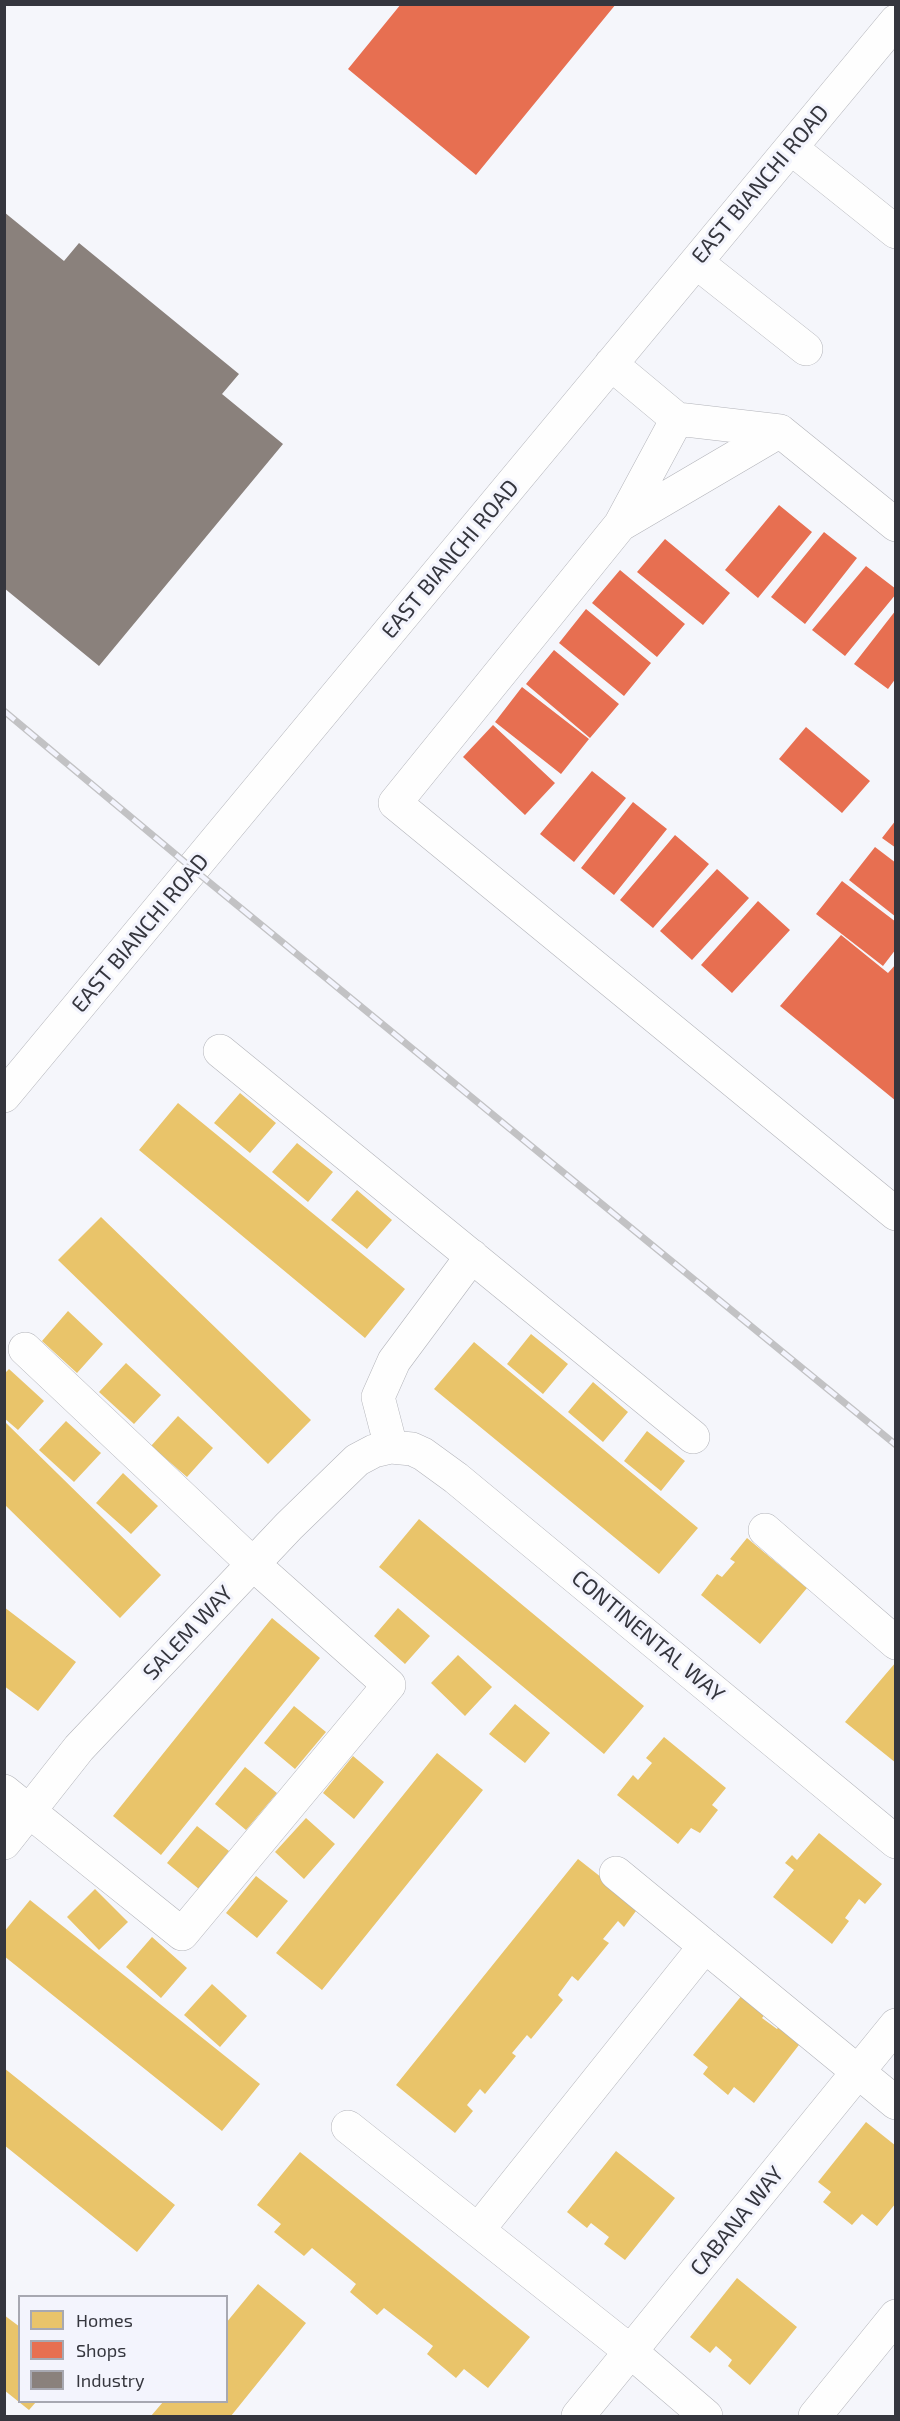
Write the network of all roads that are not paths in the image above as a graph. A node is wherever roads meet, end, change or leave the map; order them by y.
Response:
1 (896, 21) edge
2 (791, 148) junction
3 (896, 232) edge
4 (696, 262) junction
5 (806, 349) dead end
6 (611, 364) junction
7 (676, 419) junction
8 (780, 431) junction
9 (620, 525) junction
10 (896, 525) edge
11 (220, 1051) dead end
12 (4, 1096) edge
13 (896, 1214) edge
14 (472, 1256) junction
15 (25, 1349) dead end
16 (693, 1437) dead end
17 (392, 1447) junction
18 (765, 1530) dead end
19 (253, 1564) junction
20 (896, 1643) edge
21 (4, 1791) edge
22 (30, 1810) junction
23 (896, 1842) edge
24 (4, 1843) edge
25 (616, 1873) dead end
26 (705, 1946) junction
27 (896, 2025) edge
28 (857, 2072) junction
29 (896, 2103) edge
30 (348, 2127) dead end
31 (478, 2230) junction
32 (896, 2316) edge
33 (630, 2351) junction
34 (578, 2416) edge
35 (706, 2416) edge
36 (815, 2416) edge

1 - 2 street, EAST BIANCHI ROAD
2 - 3 street
2 - 4 street, EAST BIANCHI ROAD
4 - 5 street
4 - 6 street, EAST BIANCHI ROAD
6 - 7 street
6 - 12 street, EAST BIANCHI ROAD
7 - 8 street
7 - 9 street
8 - 9 street
8 - 10 street
9 - 13 street
11 - 14 street
14 - 16 street
14 - 17 street
15 - 19 street
17 - 19 street, SALEM WAY
17 - 23 street, CONTINENTAL WAY
18 - 20 street
19 - 22 street, SALEM WAY
19 - 22 street
21 - 22 street
22 - 24 street, SALEM WAY
25 - 26 street
26 - 28 street
26 - 31 street
27 - 28 street, CABANA WAY
28 - 29 street
28 - 33 street, CABANA WAY
30 - 31 street
31 - 33 street
32 - 36 street
33 - 34 street, CABANA WAY
33 - 35 street

